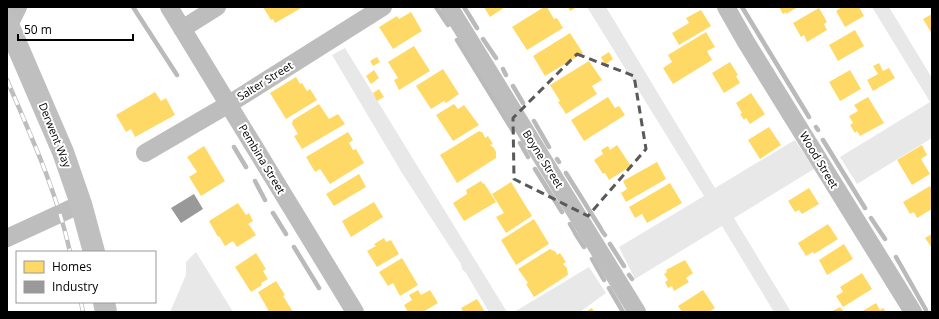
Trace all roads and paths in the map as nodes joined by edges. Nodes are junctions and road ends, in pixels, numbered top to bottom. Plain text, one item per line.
1 (169, 7) edge
2 (218, 7) edge
3 (383, 7) edge
4 (449, 7) edge
5 (726, 7) edge
6 (11, 18) edge
7 (182, 29) junction
8 (228, 104) junction
9 (145, 153) dead end
10 (81, 204) junction
11 (7, 238) edge
12 (94, 251) edge
13 (355, 312) edge
14 (637, 312) edge
15 (913, 312) edge

1 - 7 street, Pembina Street
2 - 7 street
3 - 8 street, Salter Street
4 - 14 street, Boyne Street
5 - 15 street, Wood Street
6 - 10 main road, Derwent Way
7 - 8 street, Pembina Street
8 - 9 street, Salter Street
8 - 13 street, Pembina Street
10 - 11 street
10 - 12 main road, Derwent Way

